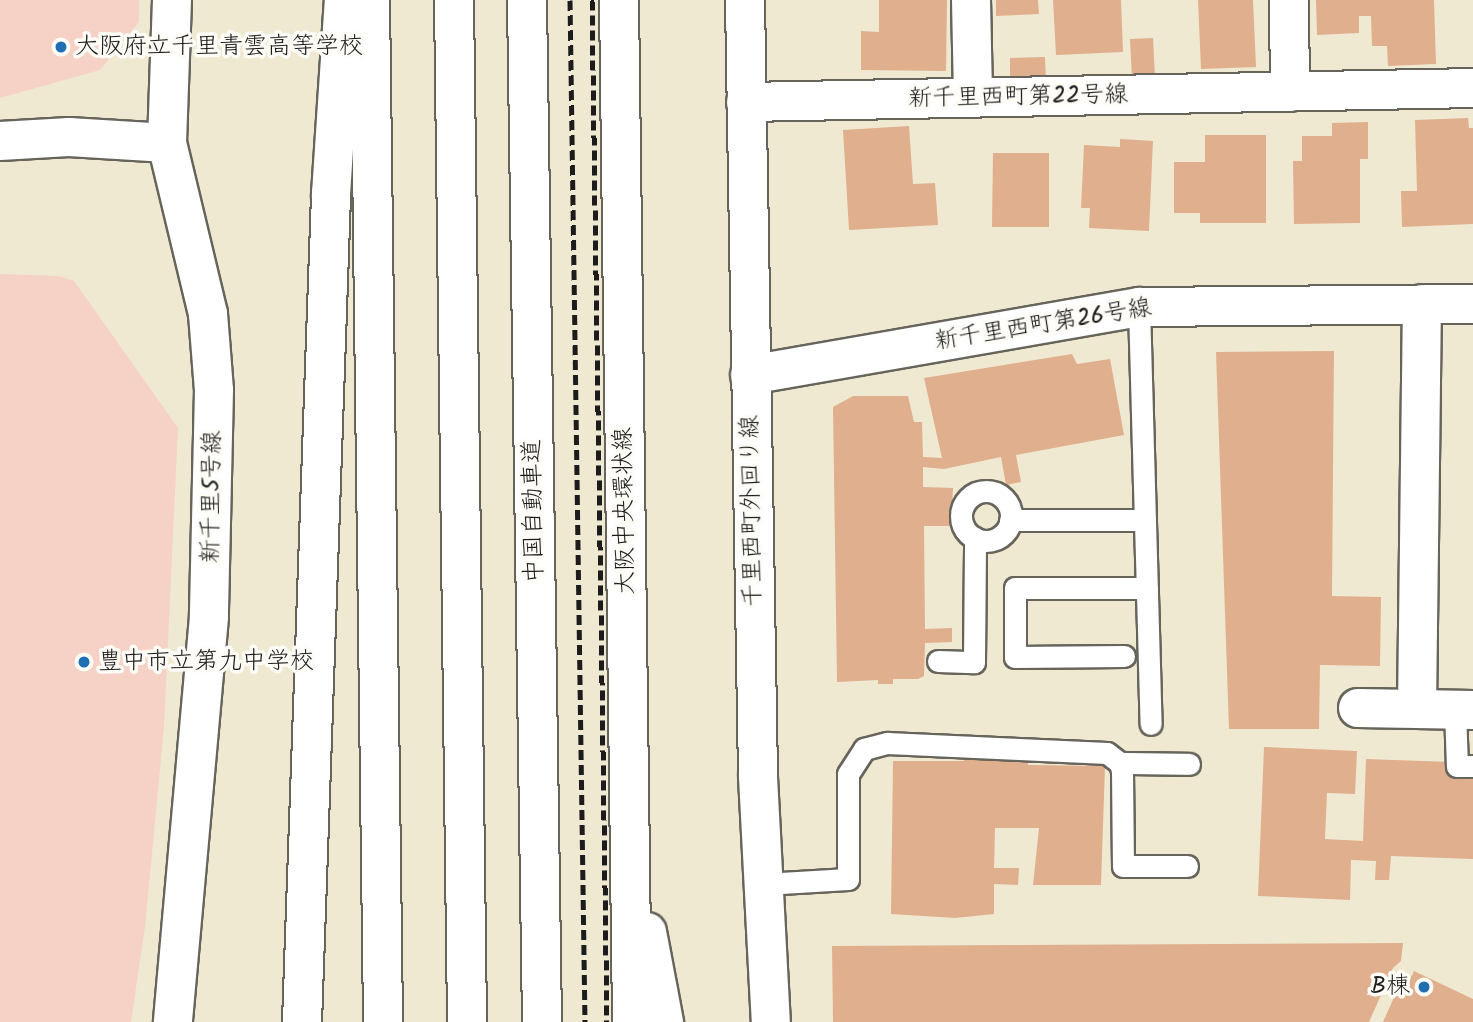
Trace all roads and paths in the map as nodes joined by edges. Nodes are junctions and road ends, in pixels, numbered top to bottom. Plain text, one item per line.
1 (172, 0) edge
2 (344, 0) edge
3 (370, 0) edge
4 (454, 0) edge
5 (527, 0) edge
6 (619, 0) edge
7 (745, 0) edge
8 (971, 0) edge
9 (1289, 0) edge
10 (1473, 88) edge
11 (1290, 92) junction
12 (973, 98) junction
13 (746, 102) junction
14 (0, 141) edge
15 (167, 143) junction
16 (1473, 303) edge
17 (1422, 304) junction
18 (1139, 307) junction
19 (750, 375) junction
20 (1010, 520) junction
21 (1145, 520) junction
22 (975, 538) junction
23 (1147, 588) junction
24 (1124, 656) dead end
25 (938, 661) dead end
26 (1358, 708) dead end
27 (1417, 709) junction
28 (1464, 710) edge
29 (1151, 724) dead end
30 (1120, 763) junction
31 (1189, 764) dead end
32 (1473, 766) edge
33 (628, 841) junction
34 (1187, 866) dead end
35 (764, 884) junction
36 (173, 1022) edge
37 (302, 1022) edge
38 (383, 1022) edge
39 (467, 1022) edge
40 (542, 1022) edge
41 (632, 1022) edge
42 (664, 1022) edge
43 (771, 1022) edge

1 - 15 main road, 新千里5号線
2 - 37 main road
3 - 38 main road
4 - 39 main road
5 - 40 main road, 中国自動車道
6 - 33 main road, 大阪中央環状線
7 - 13 main road, 千里西町外回り線
8 - 12 main road
9 - 11 main road
10 - 11 main road, 新千里西町第22号線
11 - 12 main road, 新千里西町第22号線
12 - 13 main road, 新千里西町第22号線
13 - 19 main road, 千里西町外回り線
14 - 15 main road
15 - 36 main road, 新千里5号線
16 - 17 main road, 新千里西町第26号線
17 - 18 main road, 新千里西町第26号線
17 - 27 main road
18 - 19 main road, 新千里西町第26号線
18 - 21 lane
19 - 35 main road, 千里西町外回り線
20 - 21 lane
20 - 22 lane
20 - 22 lane
21 - 23 lane
22 - 25 lane
23 - 24 lane
23 - 29 lane
26 - 27 main road
27 - 28 main road
28 - 32 lane
30 - 31 lane
30 - 34 lane
30 - 35 lane
33 - 41 main road, 大阪中央環状線
33 - 42 main road
35 - 43 main road, 千里西町外回り線

